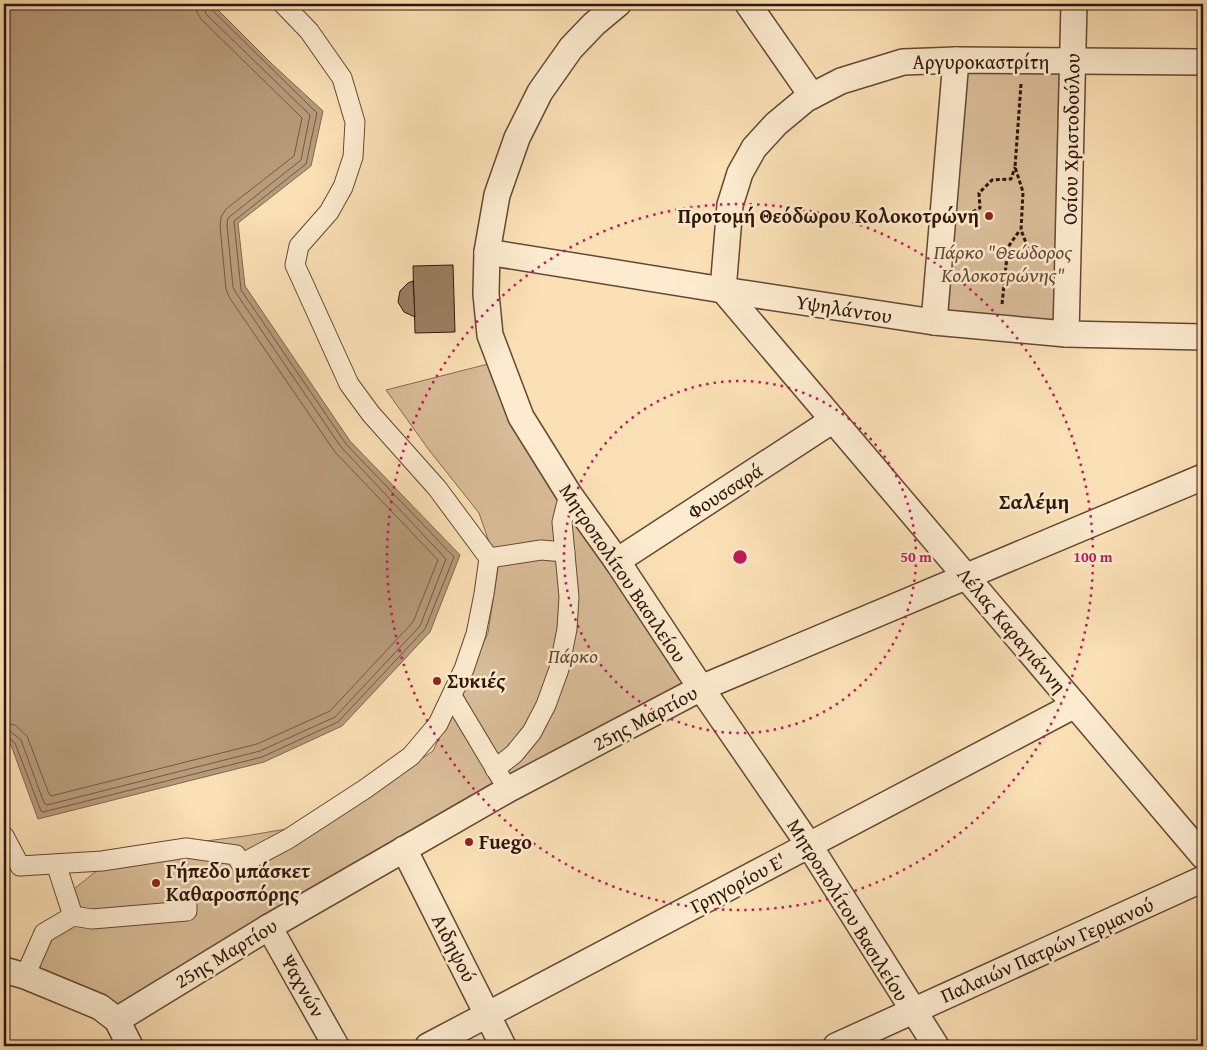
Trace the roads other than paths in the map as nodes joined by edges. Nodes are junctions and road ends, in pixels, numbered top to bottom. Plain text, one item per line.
1 (283, 4) edge
2 (618, 4) edge
3 (748, 4) edge
4 (1074, 4) edge
5 (956, 60) junction
6 (1072, 62) junction
7 (1203, 62) edge
8 (812, 96) junction
9 (487, 252) junction
10 (723, 290) junction
11 (934, 322) junction
12 (1066, 334) junction
13 (1203, 337) edge
14 (833, 420) junction
15 (1203, 477) edge
16 (570, 494) junction
17 (565, 552) junction
18 (489, 558) junction
19 (617, 561) junction
20 (966, 577) junction
21 (701, 688) junction
22 (452, 696) junction
23 (1075, 705) junction
24 (495, 769) junction
25 (509, 789) junction
26 (4, 836) edge
27 (809, 845) junction
28 (404, 849) junction
29 (1203, 856) edge
30 (56, 864) junction
31 (1203, 879) edge
32 (187, 905) dead end
33 (73, 916) junction
34 (269, 927) junction
35 (14, 973) edge
36 (912, 1011) junction
37 (487, 1015) junction
38 (116, 1020) junction
39 (130, 1046) edge
40 (336, 1046) edge
41 (428, 1046) edge
42 (503, 1046) edge
43 (836, 1046) edge
44 (936, 1046) edge

1 - 18 street
2 - 9 street, Μητροπολίτου Βασιλείου
3 - 8 street
4 - 6 street, Οσίου Χριστοδούλου
5 - 6 street, Αργυροκαστρίτη
5 - 8 street, Αργυροκαστρίτη
5 - 11 street
6 - 7 street, Αργυροκαστρίτη
6 - 12 street, Οσίου Χριστοδούλου
8 - 10 street, Αργυροκαστρίτη
9 - 10 street, Υψηλάντου
9 - 16 street, Μητροπολίτου Βασιλείου
10 - 11 street, Υψηλάντου
10 - 14 street, Λέλας Καραγιάννη
11 - 12 street, Υψηλάντου
12 - 13 street, Υψηλάντου
14 - 19 street, Φουσσαρά
14 - 20 street, Λέλας Καραγιάννη
15 - 20 street, 25ης Μαρτίου
16 - 17 street
16 - 19 street, Μητροπολίτου Βασιλείου
17 - 18 street
17 - 24 street
18 - 22 street
19 - 21 street, Μητροπολίτου Βασιλείου
20 - 21 street, 25ης Μαρτίου
20 - 23 street, Λέλας Καραγιάννη
21 - 25 street, 25ης Μαρτίου
21 - 27 street, Μητροπολίτου Βασιλείου
22 - 24 street
22 - 30 street
23 - 27 street, Γρηγορίου Ε'
23 - 29 street, Λέλας Καραγιάννη
24 - 25 street
25 - 28 street, 25ης Μαρτίου
26 - 30 street
27 - 36 street, Μητροπολίτου Βασιλείου
27 - 37 street, Γρηγορίου Ε'
28 - 34 street, 25ης Μαρτίου
28 - 37 street, Αιδηψού
30 - 33 street
31 - 36 street, Παλαιών Πατρών Γερμανού
32 - 33 street
33 - 35 street
34 - 38 street, 25ης Μαρτίου
34 - 40 street, Ψαχνών
35 - 38 street
36 - 43 street, Παλαιών Πατρών Γερμανού
36 - 44 street, Μητροπολίτου Βασιλείου
37 - 41 street, Γρηγορίου Ε'
37 - 42 street, Αιδηψού
38 - 39 street

